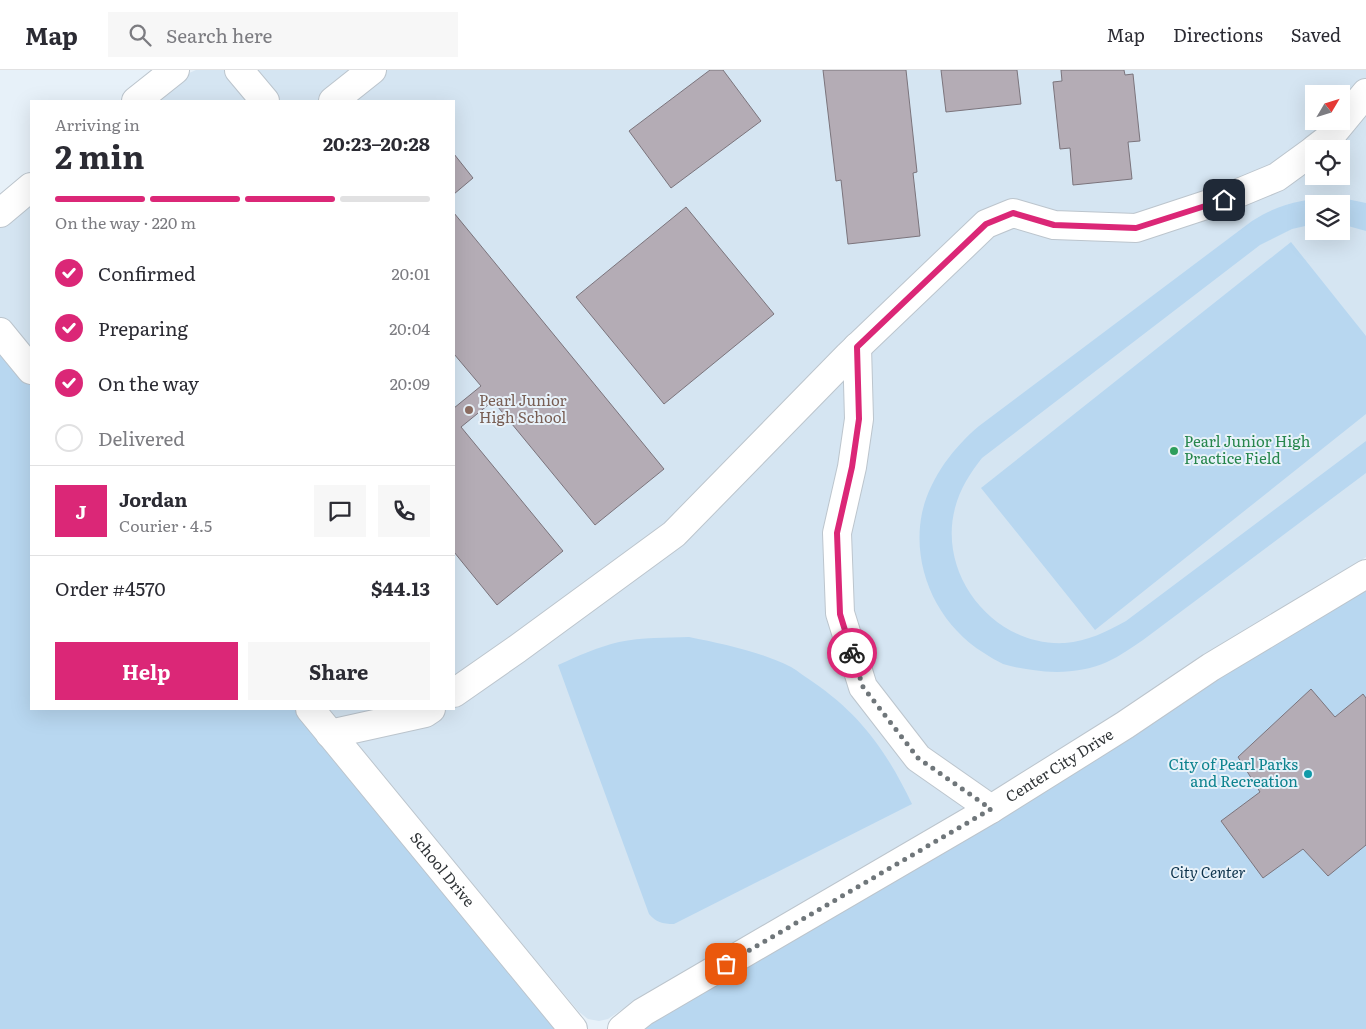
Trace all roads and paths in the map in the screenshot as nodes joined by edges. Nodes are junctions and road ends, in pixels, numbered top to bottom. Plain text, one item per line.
1 (175, 70) edge
2 (239, 70) edge
3 (372, 70) edge
4 (1366, 93) edge
5 (137, 100) edge
6 (264, 100) edge
7 (334, 100) edge
8 (1327, 140) edge
9 (1305, 156) edge
10 (30, 188) edge
11 (0, 213) edge
12 (0, 332) edge
13 (857, 347) junction
14 (30, 369) edge
15 (1366, 574) edge
16 (455, 692) edge
17 (311, 710) edge
18 (430, 710) edge
19 (330, 734) junction
20 (991, 809) junction
21 (573, 1029) edge
22 (622, 1029) edge

1 - 5 street
2 - 6 street
3 - 7 street
4 - 8 street
9 - 13 street
10 - 11 street
12 - 14 street
13 - 16 street
13 - 20 street
15 - 20 street, Center City Drive
17 - 19 street, School Drive
18 - 19 street
19 - 21 street, School Drive
20 - 22 street, Center City Drive

